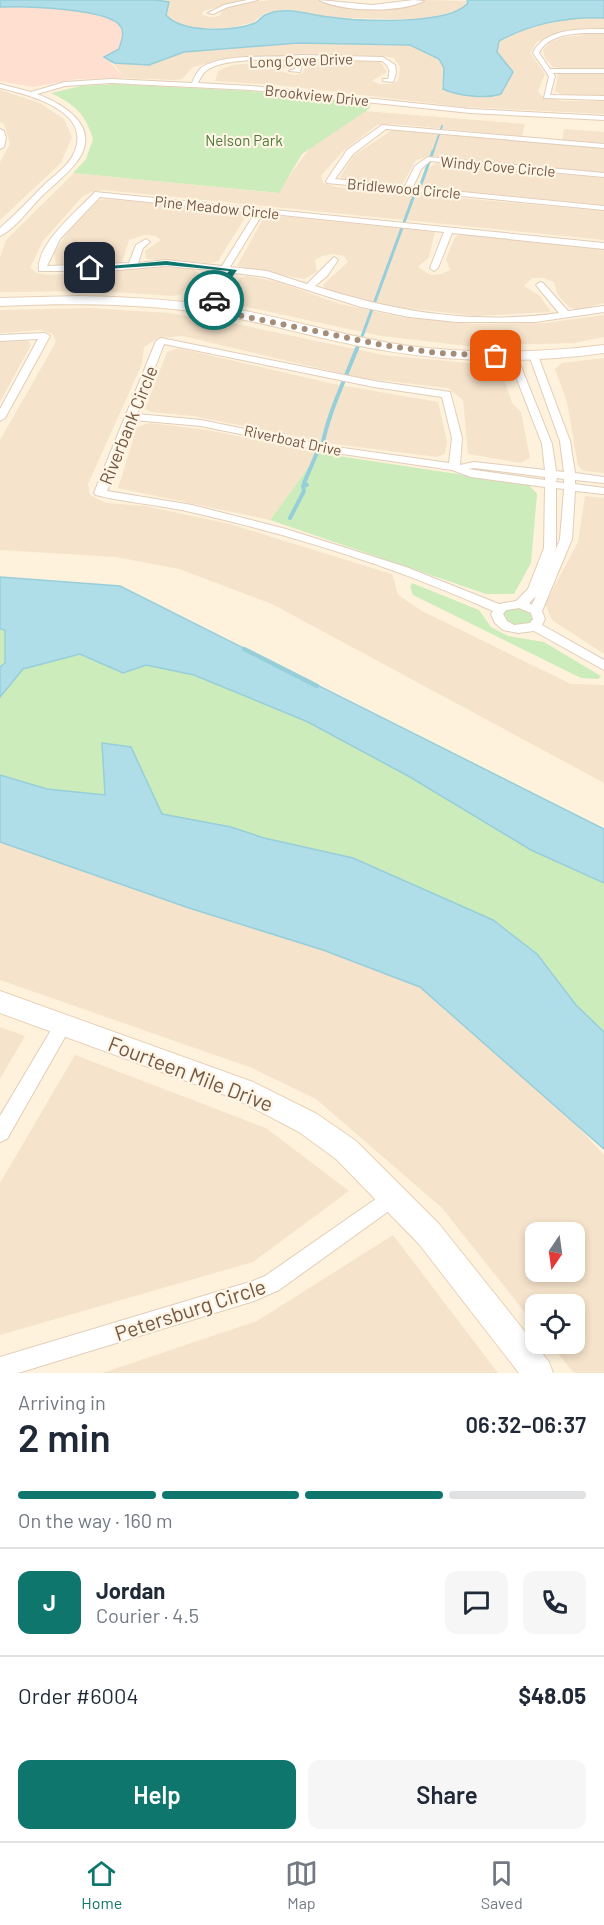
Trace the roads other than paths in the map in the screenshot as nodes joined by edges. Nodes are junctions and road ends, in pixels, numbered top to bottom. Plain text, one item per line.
1 (255, 0) edge
2 (322, 0) edge
3 (417, 0) edge
4 (211, 13) dead end
5 (604, 31) edge
6 (301, 57) junction
7 (604, 70) edge
8 (292, 71) dead end
9 (550, 71) junction
10 (385, 80) dead end
11 (194, 84) junction
12 (0, 86) edge
13 (31, 94) junction
14 (604, 98) edge
15 (548, 115) junction
16 (604, 118) edge
17 (0, 131) edge
18 (541, 141) junction
19 (604, 146) edge
20 (0, 147) edge
21 (604, 175) edge
22 (408, 189) junction
23 (604, 208) edge
24 (260, 211) junction
25 (449, 230) junction
26 (0, 233) edge
27 (146, 242) dead end
28 (604, 246) edge
29 (334, 260) dead end
30 (134, 265) junction
31 (434, 268) dead end
32 (224, 269) junction
33 (208, 279) junction
34 (224, 281) junction
35 (540, 285) dead end
36 (309, 287) junction
37 (0, 302) edge
38 (186, 306) junction
39 (209, 309) junction
40 (604, 309) edge
41 (567, 316) junction
42 (0, 338) edge
43 (604, 349) edge
44 (534, 355) junction
45 (513, 356) junction
46 (131, 417) junction
47 (0, 418) edge
48 (454, 467) junction
49 (550, 479) junction
50 (604, 480) edge
51 (570, 481) junction
52 (604, 491) edge
53 (520, 604) junction
54 (500, 609) junction
55 (536, 611) junction
56 (535, 626) junction
57 (604, 666) edge
58 (0, 1002) edge
59 (63, 1025) junction
60 (0, 1133) edge
61 (393, 1196) junction
62 (0, 1368) edge
63 (538, 1373) edge

1 - 4 street
2 - 3 street
5 - 9 street
6 - 8 street
6 - 10 street, Long Cove Drive
6 - 11 street, Long Cove Drive
7 - 9 street
9 - 14 street
11 - 13 street, Brookview Drive
11 - 15 street, Brookview Drive
12 - 13 street
13 - 26 street
15 - 16 street, Brookview Drive
15 - 18 street
17 - 20 street
18 - 19 street, Bridlewood Circle
18 - 22 street, Bridlewood Circle
21 - 22 street, Windy Cove Circle
22 - 23 street, Bridlewood Circle
24 - 25 street, Pine Meadow Circle
24 - 30 street, Pine Meadow Circle
24 - 32 street
25 - 28 street, Pine Meadow Circle
25 - 31 street
27 - 30 street
29 - 36 street
30 - 32 street, Pine Meadow Circle
32 - 33 street
32 - 34 street
32 - 36 street, Pine Meadow Circle
33 - 34 street
33 - 38 street
34 - 39 street
35 - 41 street
36 - 41 street, Pine Meadow Circle
37 - 38 street
38 - 39 street
39 - 45 street
40 - 41 street, Pine Meadow Circle
42 - 47 street
43 - 44 street
44 - 45 street
44 - 51 street
45 - 49 street
46 - 48 street, Riverboat Drive
46 - 48 street, Riverbank Circle
46 - 54 street, Riverbank Circle
48 - 49 street
49 - 51 street
49 - 53 street
50 - 51 street
51 - 52 street
51 - 55 street
53 - 54 street
53 - 55 street
54 - 56 street
55 - 56 street
56 - 57 street
58 - 59 street, Fourteen Mile Drive
59 - 60 street
59 - 61 street, Fourteen Mile Drive
61 - 62 street, Petersburg Circle
61 - 63 street, Fourteen Mile Drive

